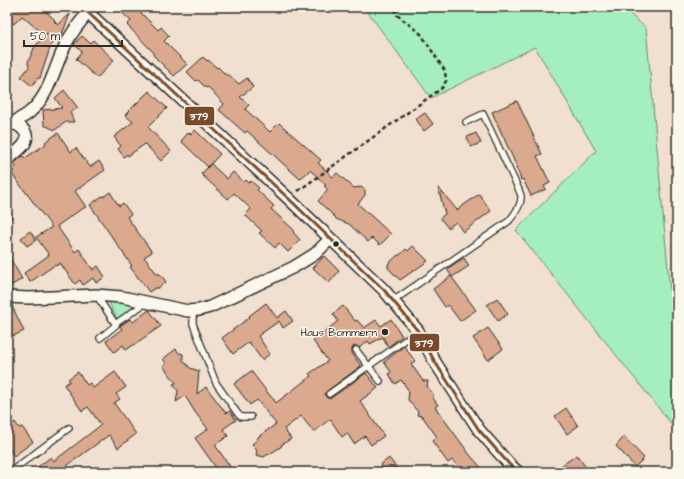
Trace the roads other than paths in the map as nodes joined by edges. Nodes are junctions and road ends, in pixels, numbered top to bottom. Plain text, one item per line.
1 (85, 10) edge
2 (466, 122) dead end
3 (8, 125) edge
4 (7, 160) edge
5 (330, 239) junction
6 (96, 295) junction
7 (7, 297) edge
8 (393, 301) junction
9 (147, 302) junction
10 (193, 311) junction
11 (115, 324) junction
12 (418, 331) junction
13 (100, 338) dead end
14 (356, 350) dead end
15 (368, 366) junction
16 (380, 381) dead end
17 (329, 394) dead end
18 (251, 417) dead end
19 (69, 428) dead end
20 (10, 472) edge
21 (518, 472) edge

1 - 3 street
1 - 5 street
2 - 8 lane
3 - 4 street
5 - 8 street
5 - 10 street
6 - 7 street
6 - 9 street
6 - 11 lane
8 - 12 street
9 - 10 street
9 - 11 lane
10 - 18 lane
11 - 13 lane
12 - 15 lane
12 - 21 street
14 - 15 lane
15 - 16 lane
15 - 17 lane
19 - 20 lane

